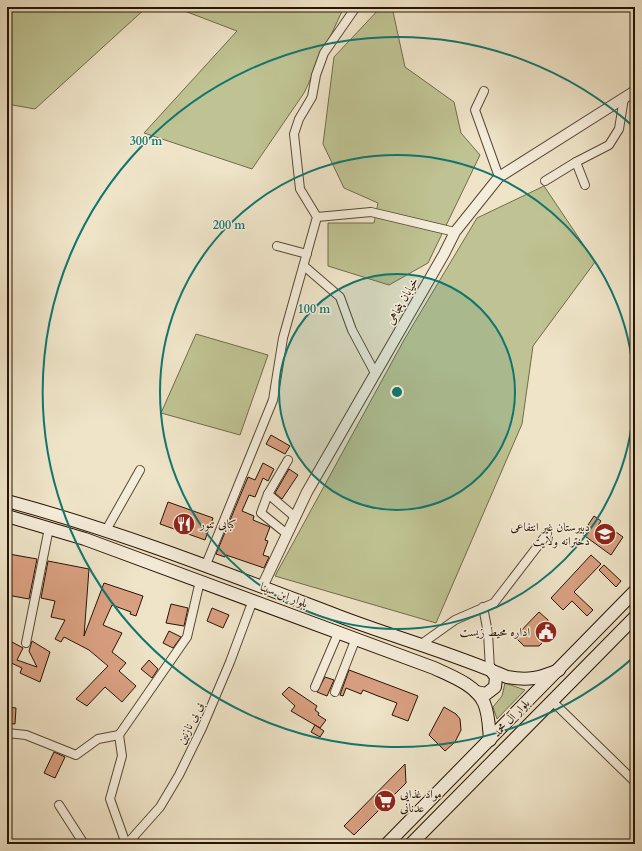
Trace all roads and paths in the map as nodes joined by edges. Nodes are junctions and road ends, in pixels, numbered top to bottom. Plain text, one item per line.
1 (356, 7) edge
2 (484, 91) dead end
3 (635, 91) edge
4 (624, 98) junction
5 (576, 162) junction
6 (499, 177) junction
7 (545, 181) dead end
8 (585, 185) dead end
9 (317, 217) junction
10 (455, 232) junction
11 (277, 246) dead end
12 (307, 254) junction
13 (304, 266) junction
14 (375, 373) junction
15 (288, 460) dead end
16 (140, 470) dead end
17 (268, 494) junction
18 (7, 501) edge
19 (7, 516) edge
20 (295, 517) junction
21 (50, 528) junction
22 (105, 532) junction
23 (287, 534) junction
24 (547, 534) dead end
25 (205, 566) junction
26 (200, 581) junction
27 (262, 587) junction
28 (635, 591) edge
29 (253, 600) junction
30 (484, 607) junction
31 (635, 617) edge
32 (339, 631) junction
33 (356, 638) junction
34 (26, 643) dead end
35 (420, 646) junction
36 (490, 670) junction
37 (559, 670) junction
38 (315, 687) dead end
39 (335, 692) dead end
40 (476, 692) junction
41 (552, 701) junction
42 (7, 733) edge
43 (119, 735) junction
44 (490, 740) junction
45 (635, 782) edge
46 (59, 805) dead end
47 (84, 844) edge
48 (127, 844) edge
49 (387, 844) edge
50 (411, 844) edge

1 - 9 street
2 - 6 street
3 - 4 street, خیابان پنجاهی
4 - 5 street
4 - 6 street, خیابان پنجاهی
5 - 7 street
5 - 8 street
6 - 10 street, خیابان پنجاهی
9 - 10 street
9 - 12 street
10 - 14 street, خیابان پنجاهی
11 - 12 street
12 - 13 street
13 - 14 street
13 - 25 street
14 - 20 street, خیابان پنجاهی
15 - 17 street
16 - 22 street
17 - 20 street
17 - 23 street
18 - 22 main road, بلوار ابن سینا
19 - 21 main road, بلوار ابن سینا
20 - 23 street, خیابان پنجاهی
21 - 26 main road, بلوار ابن سینا
21 - 34 street
22 - 25 main road, بلوار ابن سینا
23 - 27 street, خیابان پنجاهی
24 - 30 street
25 - 27 main road, بلوار ابن سینا
26 - 29 main road, بلوار ابن سینا
26 - 43 street
27 - 35 main road, بلوار ابن سینا
28 - 37 main road, بلوار آل محمد
29 - 32 main road, بلوار ابن سینا
29 - 48 street, بی بی نازنین
30 - 35 street
30 - 36 street
31 - 41 main road, بلوار آل محمد
32 - 33 main road, بلوار ابن سینا
32 - 38 street
33 - 39 street
33 - 40 main road, بلوار ابن سینا
35 - 36 main road, بلوار ابن سینا
36 - 37 main road, بلوار ابن سینا
36 - 40 main road
37 - 44 main road, بلوار آل محمد
40 - 44 main road, بلوار ابن سینا
41 - 45 street
41 - 50 main road, بلوار آل محمد
42 - 43 street
43 - 48 street
44 - 49 main road, بلوار آل محمد
46 - 47 street

